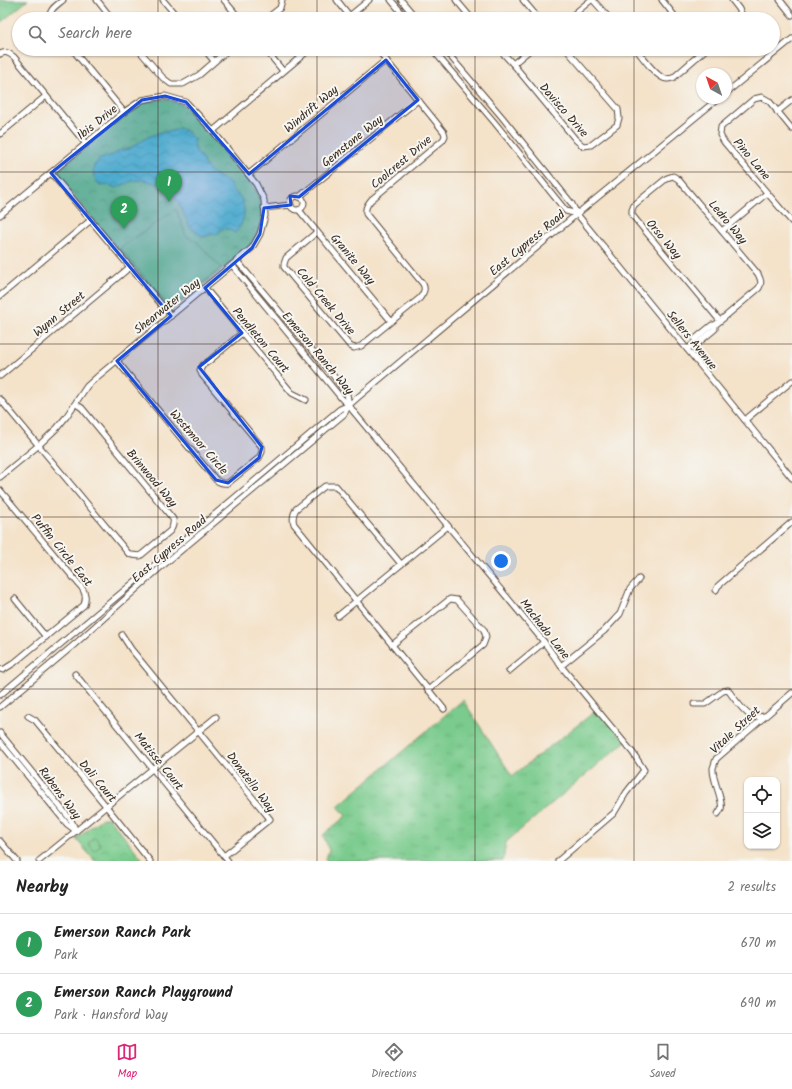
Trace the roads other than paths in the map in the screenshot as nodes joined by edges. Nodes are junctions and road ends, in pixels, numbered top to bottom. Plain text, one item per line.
1 (63, 0) edge
2 (96, 0) edge
3 (163, 0) edge
4 (224, 0) edge
5 (282, 0) edge
6 (337, 0) edge
7 (369, 0) edge
8 (391, 0) edge
9 (401, 0) edge
10 (456, 0) edge
11 (523, 0) edge
12 (592, 0) edge
13 (662, 0) edge
14 (732, 0) edge
15 (780, 0) edge
16 (51, 12) edge
17 (106, 12) edge
18 (173, 12) edge
19 (234, 12) edge
20 (275, 12) edge
21 (345, 12) edge
22 (356, 12) edge
23 (401, 12) edge
24 (412, 12) edge
25 (466, 12) edge
26 (533, 12) edge
27 (577, 12) edge
28 (603, 12) edge
29 (671, 12) edge
30 (740, 12) edge
31 (792, 15) edge
32 (792, 38) edge
33 (780, 48) edge
34 (0, 54) edge
35 (12, 55) edge
36 (13, 56) edge
37 (78, 56) edge
38 (144, 56) edge
39 (210, 56) edge
40 (220, 56) edge
41 (271, 56) edge
42 (301, 56) edge
43 (383, 56) edge
44 (438, 56) edge
45 (450, 56) edge
46 (506, 56) edge
47 (523, 56) edge
48 (572, 56) edge
49 (642, 56) edge
50 (697, 56) edge
51 (770, 56) edge
52 (386, 60) junction
53 (214, 61) junction
54 (513, 64) junction
55 (283, 71) junction
56 (732, 87) edge
57 (46, 96) junction
58 (418, 100) junction
59 (792, 100) edge
60 (712, 104) edge
61 (124, 112) junction
62 (777, 112) junction
63 (792, 129) edge
64 (213, 131) junction
65 (0, 134) edge
66 (86, 144) junction
67 (51, 173) junction
68 (249, 174) junction
69 (673, 176) joint
70 (767, 193) junction
71 (299, 197) junction
72 (291, 204) junction
73 (264, 208) junction
74 (299, 210) junction
75 (577, 214) junction
76 (0, 215) edge
77 (91, 220) junction
78 (792, 222) edge
79 (722, 231) junction
80 (317, 232) junction
81 (237, 261) junction
82 (232, 265) junction
83 (130, 267) junction
84 (205, 288) junction
85 (0, 296) edge
86 (170, 316) junction
87 (391, 321) junction
88 (720, 321) junction
89 (242, 333) junction
90 (687, 349) junction
91 (117, 361) junction
92 (0, 376) edge
93 (792, 381) edge
94 (0, 399) edge
95 (306, 400) dead end
96 (76, 404) junction
97 (349, 404) junction
98 (745, 420) junction
99 (39, 445) junction
100 (0, 477) edge
101 (792, 478) edge
102 (0, 490) edge
103 (792, 522) edge
104 (448, 526) junction
105 (401, 564) junction
106 (639, 579) dead end
107 (716, 590) dead end
108 (15, 599) dead end
109 (356, 601) junction
110 (338, 616) dead end
111 (122, 635) dead end
112 (46, 637) junction
113 (544, 642) junction
114 (392, 645) junction
115 (561, 666) junction
116 (0, 669) edge
117 (509, 671) dead end
118 (75, 674) dead end
119 (428, 690) junction
120 (792, 693) edge
121 (0, 695) edge
122 (694, 704) dead end
123 (0, 707) edge
124 (444, 709) dead end
125 (28, 716) dead end
126 (216, 716) dead end
127 (765, 716) junction
128 (198, 731) junction
129 (0, 733) edge
130 (0, 742) edge
131 (152, 768) junction
132 (106, 806) junction
133 (718, 814) dead end
134 (76, 831) junction
135 (0, 841) edge
136 (224, 856) junction
137 (16, 861) edge
138 (40, 861) edge
139 (150, 861) edge
140 (228, 861) edge
141 (558, 861) edge

1 - 16 street
2 - 17 street
3 - 18 street
4 - 19 street
5 - 20 street
6 - 21 street
7 - 22 street
8 - 23 street
9 - 24 street
10 - 25 street
11 - 26 street
12 - 27 street
12 - 28 street
13 - 29 street
14 - 30 street
15 - 31 street
32 - 33 street
34 - 35 street
36 - 57 street
37 - 61 street
38 - 53 street
39 - 53 street
40 - 53 street
41 - 55 street
42 - 55 street
43 - 52 street, Coolcrest Drive
44 - 75 street, Sellers Avenue
45 - 75 street, Sellers Avenue
46 - 54 street, Davisco Drive
47 - 54 street
48 - 54 street, Davisco Drive
49 - 50 street
51 - 56 street
52 - 58 street, Coolcrest Drive
52 - 68 street, Windrift Way
55 - 64 street
57 - 65 street
57 - 66 street
58 - 71 street, Gemstone Way
58 - 87 street, Coolcrest Drive
59 - 62 street
60 - 75 street, East Cypress Road
61 - 64 street, Ibis Drive
61 - 66 street, Ibis Drive
62 - 63 street
62 - 70 street, Pino Lane
64 - 68 street, Shearwater Way
66 - 67 street, Ibis Drive
67 - 76 street, Ibis Drive
67 - 77 street
68 - 73 street, Shearwater Way
69 - 79 street, Ledro Way
69 - 88 street, Orso Way
70 - 78 street, Pino Lane
70 - 79 street
71 - 72 street
71 - 74 street
72 - 73 street
72 - 74 street
73 - 81 street, Shearwater Way
74 - 80 street, Granite Way
75 - 90 street, Sellers Avenue
75 - 97 street, East Cypress Road
77 - 83 street
77 - 85 street
79 - 88 street, Ledro Way
80 - 87 street, Granite Way
80 - 87 street, Cold Creek Drive
81 - 82 street, Shearwater Way
81 - 97 street, Emerson Ranch Way
82 - 84 street, Shearwater Way
82 - 97 street, Emerson Ranch Way
83 - 86 street
83 - 92 street, Wynn Street
84 - 86 street, Shearwater Way
84 - 89 street, Pendleton Court
86 - 91 street, Shearwater Way
88 - 90 street
89 - 91 street, Westmoor Circle
89 - 95 street, Pendleton Court
90 - 98 street, Sellers Avenue
91 - 96 street, Shearwater Way
93 - 98 street
94 - 99 street
96 - 99 street, Shearwater Way
96 - 99 street, Brinwood Way
97 - 104 street, Machado Lane
97 - 121 street, East Cypress Road
97 - 123 street, East Cypress Road
98 - 101 street, Sellers Avenue
99 - 100 street, Shearwater Way
102 - 112 street, Puffin Circle East
103 - 107 street
104 - 105 street
104 - 113 street, Machado Lane
105 - 109 street
105 - 109 street
106 - 115 street
108 - 112 street
109 - 110 street
109 - 114 street
111 - 128 street
112 - 116 street, Puffin Circle East
113 - 115 street, Machado Lane
113 - 117 street
114 - 119 street
114 - 119 street
115 - 141 street, Machado Lane
118 - 131 street, Matisse Court
119 - 124 street
120 - 127 street, Vitale Street
122 - 127 street
125 - 132 street, Dali Court
126 - 128 street
127 - 133 street, Vitale Street
128 - 131 street
128 - 136 street, Donatello Way
129 - 134 street, Rubens Way
130 - 134 street, Rubens Way
131 - 132 street
131 - 136 street, Matisse Court
132 - 134 street
132 - 139 street, Dali Court
134 - 138 street
135 - 137 street
136 - 140 street, Matisse Court

